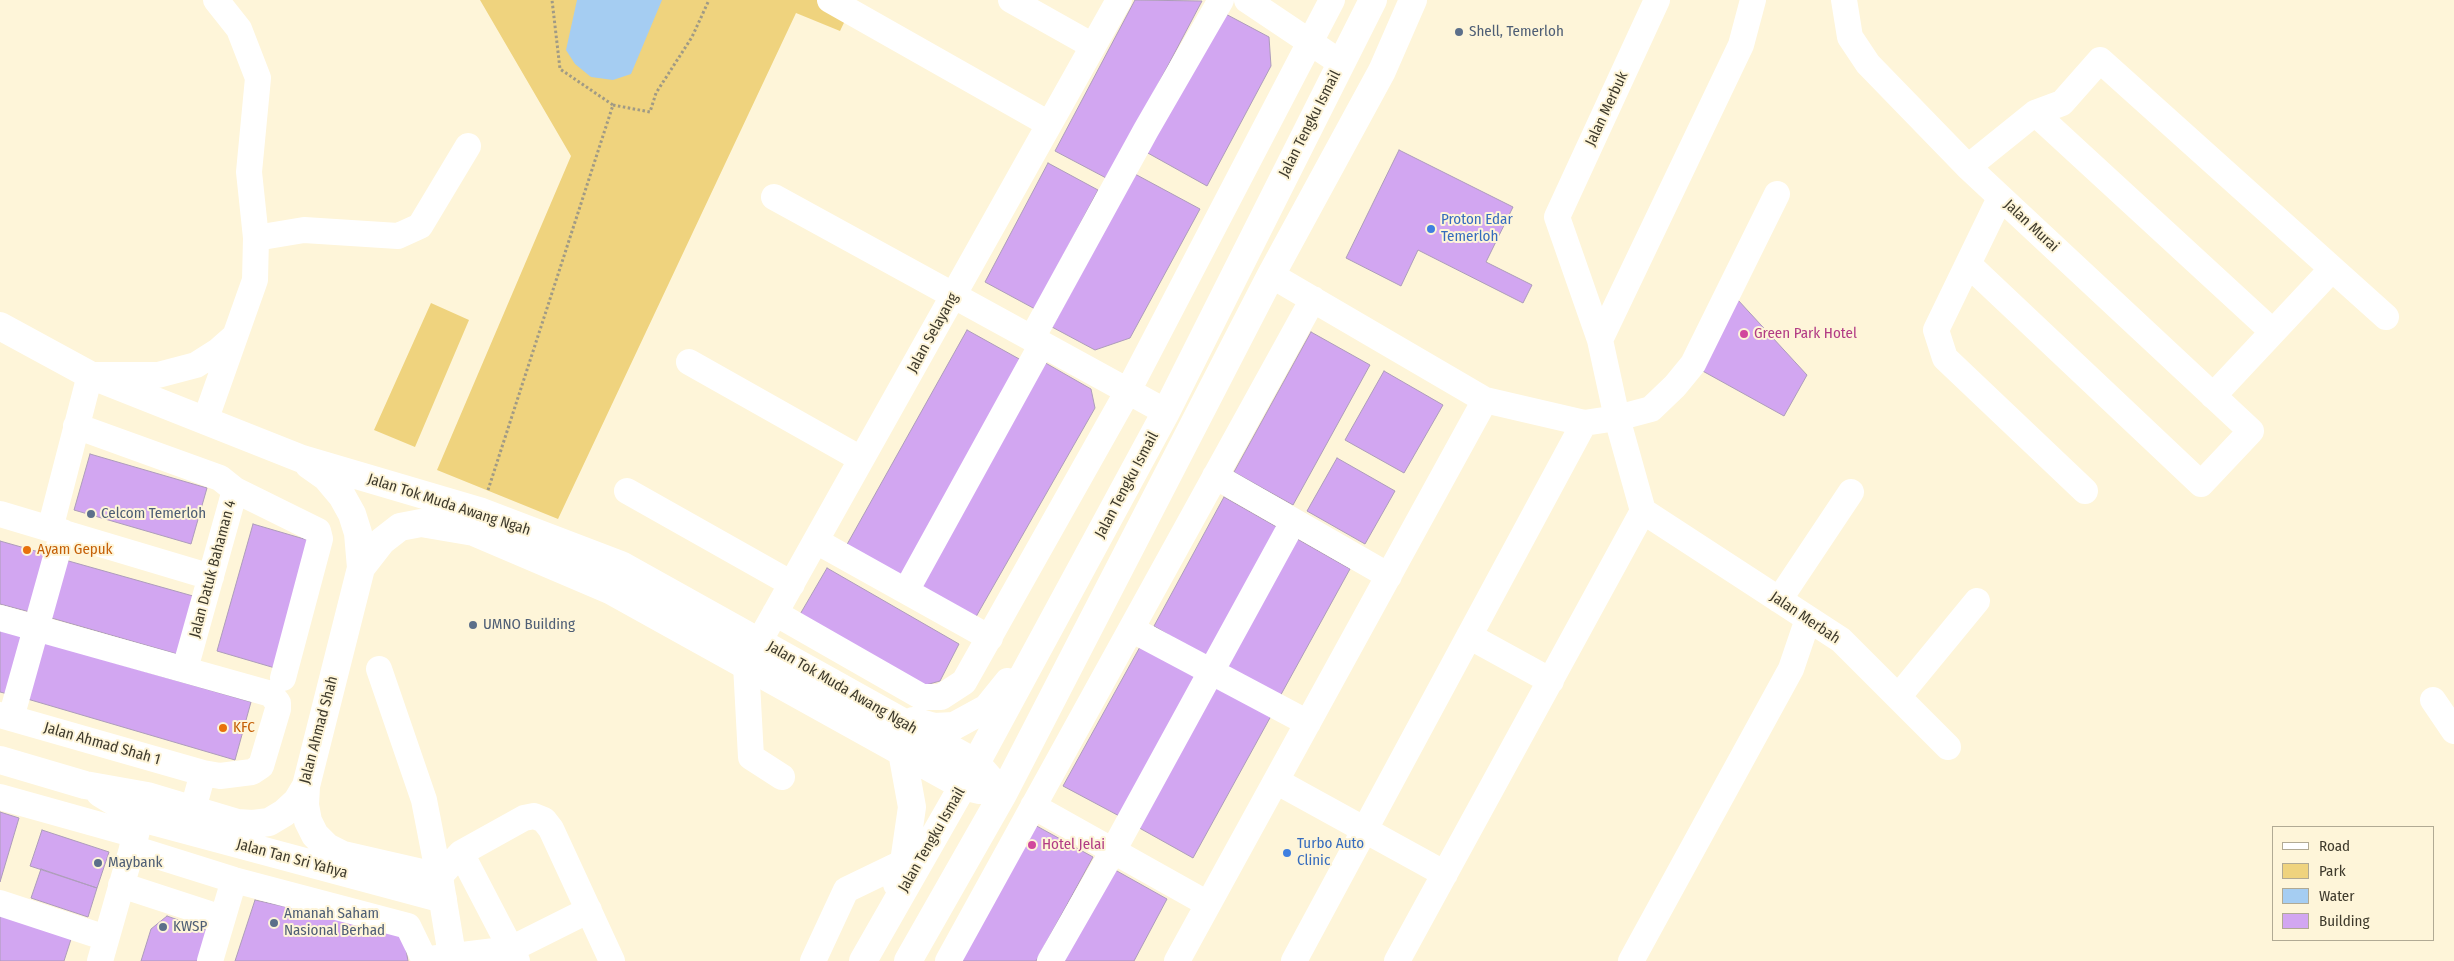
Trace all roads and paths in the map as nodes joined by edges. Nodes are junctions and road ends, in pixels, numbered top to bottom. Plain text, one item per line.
1 (216, 0) edge
2 (552, 0) edge
3 (709, 0) edge
4 (830, 0) edge
5 (1011, 0) edge
6 (1119, 0) edge
7 (1221, 0) edge
8 (1248, 0) edge
9 (1332, 0) edge
10 (1373, 0) edge
11 (1414, 0) edge
12 (1657, 0) edge
13 (1752, 0) edge
14 (1844, 0) edge
15 (863, 8) edge
16 (1309, 42) junction
17 (1093, 46) junction
18 (1341, 63) junction
19 (613, 105) junction
20 (2035, 113) junction
21 (1050, 124) junction
22 (468, 146) dead end
23 (1968, 167) junction
24 (1777, 194) dead end
25 (774, 197) dead end
26 (2000, 198) junction
27 (256, 238) junction
28 (1968, 264) junction
29 (2331, 270) junction
30 (1271, 276) junction
31 (954, 295) junction
32 (1313, 299) junction
33 (2386, 317) dead end
34 (0, 326) edge
35 (2273, 332) junction
36 (235, 336) junction
37 (1600, 340) junction
38 (1037, 341) junction
39 (689, 362) dead end
40 (90, 375) junction
41 (1128, 391) junction
42 (2213, 396) junction
43 (1485, 400) junction
44 (1166, 412) junction
45 (1617, 418) junction
46 (205, 421) junction
47 (1584, 423) junction
48 (76, 426) junction
49 (302, 459) junction
50 (861, 459) junction
51 (1215, 476) junction
52 (235, 490) junction
53 (627, 491) dead end
54 (2085, 491) dead end
55 (1851, 492) dead end
56 (1643, 511) junction
57 (482, 512) junction
58 (0, 514) edge
59 (1293, 522) junction
60 (56, 530) junction
61 (816, 541) junction
62 (1086, 560) junction
63 (361, 568) junction
64 (211, 576) junction
65 (1118, 576) junction
66 (1389, 576) junction
67 (792, 584) junction
68 (906, 591) junction
69 (1779, 600) junction
70 (1977, 601) dead end
71 (775, 613) junction
72 (0, 618) edge
73 (1808, 619) junction
74 (36, 628) junction
75 (1131, 629) junction
76 (1046, 636) junction
77 (1469, 636) junction
78 (990, 638) junction
79 (759, 641) junction
80 (746, 665) junction
81 (185, 669) junction
82 (379, 669) dead end
83 (1210, 671) junction
84 (283, 678) dead end
85 (1550, 681) junction
86 (1898, 697) junction
87 (2433, 700) dead end
88 (883, 712) junction
89 (5, 717) edge
90 (1308, 723) junction
91 (2454, 731) edge
92 (1948, 747) dead end
93 (902, 752) junction
94 (0, 760) edge
95 (976, 763) junction
96 (203, 773) junction
97 (782, 777) dead end
98 (1276, 781) junction
99 (85, 785) junction
100 (306, 786) junction
101 (963, 786) junction
102 (1003, 794) junction
103 (0, 797) edge
104 (1033, 806) junction
105 (193, 810) junction
106 (1365, 830) junction
107 (136, 834) junction
108 (1113, 851) junction
109 (461, 853) junction
110 (904, 862) junction
111 (1445, 874) junction
112 (234, 880) junction
113 (121, 885) junction
114 (441, 888) junction
115 (0, 903) edge
116 (1208, 904) junction
117 (589, 910) junction
118 (222, 918) junction
119 (886, 921) junction
120 (103, 949) edge
121 (514, 955) edge
122 (453, 958) edge
123 (425, 960) edge
124 (210, 961) edge
125 (612, 961) edge
126 (813, 961) edge
127 (863, 961) edge
128 (908, 961) edge
129 (948, 961) edge
130 (1050, 961) edge
131 (1177, 961) edge
132 (1294, 961) edge
133 (1397, 961) edge
134 (1631, 961) edge

1 - 27 street
2 - 19 path
3 - 19 path
4 - 15 street
5 - 17 street
6 - 17 street, Jalan Selayang
7 - 38 street
8 - 16 street
9 - 16 street
10 - 18 main road, Jalan Tengku Ismail
11 - 30 main road
12 - 37 street, Jalan Merbuk
13 - 37 street
14 - 23 street, Jalan Murai
15 - 21 street
16 - 18 street
16 - 41 street
17 - 21 street, Jalan Selayang
18 - 44 main road, Jalan Tengku Ismail
19 - 57 path
20 - 23 street
20 - 29 street
20 - 35 street
21 - 31 street, Jalan Selayang
22 - 27 street
23 - 26 street, Jalan Murai
24 - 45 street
25 - 31 street
26 - 28 street
26 - 42 street, Jalan Murai
27 - 36 street
28 - 42 street, Jalan Murai
28 - 54 street
29 - 33 street
29 - 35 street
30 - 32 street
30 - 65 main road
31 - 38 street
31 - 50 street, Jalan Selayang
32 - 43 street
32 - 51 street
34 - 40 main road, Jalan Tok Muda Awang Ngah
35 - 42 street
36 - 40 street
36 - 46 street
37 - 45 street
38 - 41 street
38 - 68 street
39 - 50 street
40 - 46 main road, Jalan Tok Muda Awang Ngah
40 - 48 street
41 - 44 street
41 - 78 street
43 - 47 street
43 - 66 street
44 - 62 main road, Jalan Tengku Ismail
45 - 47 street
45 - 56 street
46 - 49 main road, Jalan Tok Muda Awang Ngah
47 - 77 street
48 - 52 street, Jalan Datuk Bahaman 4
48 - 60 street
49 - 57 main road, Jalan Tok Muda Awang Ngah
49 - 63 main road, Jalan Ahmad Shah
50 - 61 street, Jalan Selayang
51 - 59 street
51 - 75 street
52 - 64 street, Jalan Datuk Bahaman 4
52 - 84 street
53 - 67 street
55 - 69 street
56 - 69 street, Jalan Merbah
56 - 85 street
57 - 79 main road, Jalan Tok Muda Awang Ngah
58 - 60 street
59 - 66 street
59 - 83 street
60 - 64 street
60 - 74 street
61 - 67 street, Jalan Selayang
61 - 68 street
62 - 65 main road
62 - 76 main road, Jalan Tengku Ismail
63 - 80 main road, Jalan Tok Muda Awang Ngah
63 - 100 main road, Jalan Ahmad Shah
64 - 81 street, Jalan Datuk Bahaman 4
65 - 102 main road
66 - 90 street
67 - 71 street, Jalan Selayang
68 - 78 street
69 - 73 street, Jalan Merbah
70 - 86 street
71 - 78 street
71 - 79 street, Jalan Selayang
72 - 74 street
73 - 86 street, Jalan Merbah
73 - 134 street
74 - 81 street
74 - 89 street
75 - 83 street
75 - 104 street
76 - 88 main road
76 - 95 main road, Jalan Tengku Ismail
77 - 85 street
77 - 106 street
79 - 80 street, Jalan Selayang
79 - 88 main road, Jalan Tok Muda Awang Ngah
80 - 93 main road, Jalan Tok Muda Awang Ngah
80 - 97 street
81 - 96 street, Jalan Ahmad Shah 1
82 - 114 street
83 - 90 street
83 - 108 street
85 - 111 street
86 - 92 street, Jalan Merbah
87 - 91 street
88 - 95 main road, Jalan Tok Muda Awang Ngah
89 - 96 street, Jalan Ahmad Shah 1
90 - 98 street
93 - 101 main road, Jalan Tok Muda Awang Ngah
93 - 110 main road
94 - 99 main road, Jalan Ahmad Shah
95 - 101 main road, Jalan Tengku Ismail
95 - 102 main road, Jalan Tok Muda Awang Ngah
96 - 105 street
98 - 106 street
98 - 116 street
99 - 105 main road, Jalan Ahmad Shah
99 - 107 main road, Jalan Ahmad Shah
100 - 105 main road, Jalan Ahmad Shah
100 - 114 main road, Jalan Tan Sri Yahya
101 - 102 main road, Jalan Tok Muda Awang Ngah
101 - 119 main road, Jalan Tengku Ismail
102 - 128 main road
103 - 107 street
104 - 108 street
104 - 129 street
106 - 111 street
106 - 132 street
107 - 112 street
107 - 113 street
107 - 114 main road, Jalan Tan Sri Yahya
108 - 116 street
108 - 130 street
109 - 114 street
109 - 117 street
109 - 121 street
110 - 119 main road
110 - 126 street
111 - 133 street
112 - 118 street
112 - 123 street
113 - 118 street
113 - 120 street
114 - 122 main road
115 - 120 street
116 - 131 street
117 - 121 street
117 - 125 street
118 - 124 street
119 - 127 main road, Jalan Tengku Ismail
121 - 122 street
122 - 123 street

